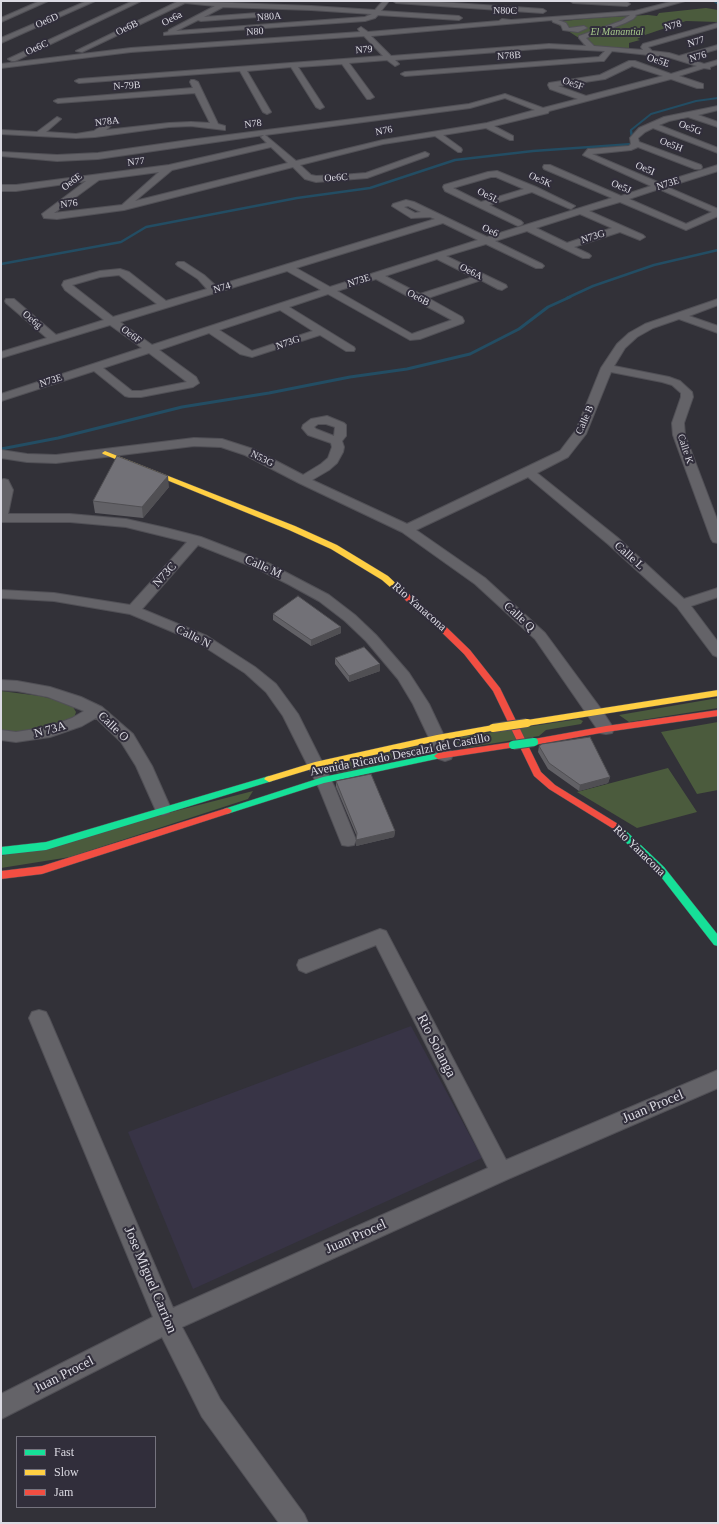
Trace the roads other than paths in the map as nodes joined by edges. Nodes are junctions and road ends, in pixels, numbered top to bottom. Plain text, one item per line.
1 (46, 1) edge
2 (92, 1) edge
3 (138, 1) edge
4 (183, 1) edge
5 (386, 1) edge
6 (396, 1) edge
7 (573, 1) edge
8 (619, 1) edge
9 (681, 1) edge
10 (222, 5) junction
11 (632, 5) junction
12 (649, 9) junction
13 (635, 13) junction
14 (268, 14) dead end
15 (374, 15) junction
16 (592, 15) junction
17 (194, 19) junction
18 (1, 20) edge
19 (352, 21) junction
20 (555, 21) dead end
21 (511, 22) junction
22 (618, 24) junction
23 (718, 25) edge
24 (166, 34) junction
25 (366, 34) junction
26 (159, 37) dead end
27 (152, 40) dead end
28 (1, 41) edge
29 (718, 47) edge
30 (592, 48) junction
31 (610, 49) junction
32 (131, 50) junction
33 (650, 53) junction
34 (70, 56) junction
35 (390, 58) junction
36 (680, 58) junction
37 (345, 62) junction
38 (718, 62) edge
39 (1, 65) edge
40 (294, 66) junction
41 (704, 66) junction
42 (242, 69) junction
43 (718, 71) edge
44 (190, 73) junction
45 (672, 76) junction
46 (79, 81) dead end
47 (700, 86) dead end
48 (553, 87) joint
49 (510, 88) dead end
50 (198, 90) junction
51 (506, 96) junction
52 (370, 97) dead end
53 (586, 99) junction
54 (58, 101) dead end
55 (320, 107) dead end
56 (718, 108) edge
57 (545, 110) junction
58 (267, 112) dead end
59 (690, 115) junction
60 (57, 119) dead end
61 (114, 119) dead end
62 (487, 125) junction
63 (215, 126) junction
64 (654, 126) junction
65 (718, 126) edge
66 (1, 132) edge
67 (436, 133) junction
68 (261, 134) junction
69 (38, 135) junction
70 (95, 135) junction
71 (249, 135) junction
72 (510, 138) dead end
73 (635, 143) junction
74 (272, 144) junction
75 (458, 150) dead end
76 (718, 151) edge
77 (660, 152) junction
78 (1, 154) edge
79 (425, 154) dead end
80 (645, 155) dead end
81 (623, 161) dead end
82 (718, 162) edge
83 (294, 164) junction
84 (608, 164) junction
85 (547, 166) dead end
86 (698, 167) junction
87 (169, 168) junction
88 (715, 171) edge
89 (96, 178) junction
90 (648, 183) junction
91 (661, 187) junction
92 (448, 189) joint
93 (533, 189) junction
94 (4, 192) edge
95 (610, 195) junction
96 (619, 199) junction
97 (712, 200) dead end
98 (700, 204) junction
99 (480, 205) junction
100 (571, 206) junction
101 (124, 207) junction
102 (580, 211) junction
103 (718, 212) edge
104 (431, 214) dead end
105 (52, 216) joint
106 (442, 220) junction
107 (518, 223) junction
108 (529, 228) junction
109 (620, 228) junction
110 (476, 236) junction
111 (640, 237) dead end
112 (487, 242) junction
113 (567, 246) junction
114 (586, 256) dead end
115 (440, 257) junction
116 (181, 264) dead end
117 (539, 266) dead end
118 (289, 268) junction
119 (377, 275) junction
120 (480, 277) junction
121 (502, 287) dead end
122 (214, 290) junction
123 (328, 291) junction
124 (419, 298) junction
125 (10, 301) dead end
126 (718, 302) edge
127 (165, 305) junction
128 (282, 307) junction
129 (678, 315) junction
130 (113, 322) junction
131 (212, 330) junction
132 (718, 330) edge
133 (320, 332) junction
134 (55, 339) junction
135 (150, 349) junction
136 (350, 349) dead end
137 (1, 355) edge
138 (95, 367) junction
139 (607, 368) junction
140 (1, 398) edge
141 (336, 441) dead end
142 (105, 453) junction
143 (4, 454) edge
144 (529, 472) junction
145 (303, 480) junction
146 (4, 483) dead end
147 (1, 518) edge
148 (407, 529) junction
149 (718, 539) edge
150 (196, 540) junction
151 (718, 592) edge
152 (1, 594) edge
153 (682, 604) junction
154 (133, 610) junction
155 (718, 652) edge
156 (1, 686) edge
157 (718, 692) edge
158 (97, 711) junction
159 (596, 712) junction
160 (718, 714) edge
161 (606, 729) junction
162 (1, 735) edge
163 (437, 738) junction
164 (445, 755) junction
165 (315, 765) junction
166 (323, 780) junction
167 (163, 809) junction
168 (348, 840) dead end
169 (1, 851) edge
170 (42, 870) junction
171 (1, 875) edge
172 (1, 884) edge
173 (718, 942) edge
174 (306, 965) dead end
175 (39, 1018) dead end
176 (718, 1079) edge
177 (500, 1172) junction
178 (167, 1322) junction
179 (1, 1407) edge
180 (295, 1523) edge

1 - 18 street
2 - 28 street, Oe6D
3 - 39 street, Oe6C
4 - 10 street, N80C
4 - 34 street, Oe6B
5 - 15 street
6 - 16 street
7 - 11 street
8 - 11 street
9 - 12 street, N80C
10 - 15 street, N80C
10 - 17 street, Oe6a
11 - 12 street
12 - 13 street, N80C
13 - 16 street, N80C
13 - 22 street
14 - 17 street
15 - 19 street, N80A
15 - 21 street, N80C
16 - 21 street, N80C
17 - 24 street, Oe6a
19 - 24 street, N80A
19 - 25 street
20 - 22 street
21 - 25 street, N80
22 - 30 street
23 - 33 street, N78
24 - 26 street, Oe6a
25 - 32 street, N80
25 - 35 street
27 - 32 street, Oe6a
29 - 36 street, N77
30 - 31 street, N79
30 - 35 street, N79
31 - 33 street, N79
31 - 35 street, N78B
32 - 34 street, N80
33 - 36 street, N79
34 - 39 street, N80
35 - 37 street, N79
36 - 41 street, N79
37 - 40 street, N79
37 - 52 street
38 - 41 street, N76
40 - 42 street, N79
40 - 55 street
41 - 43 street, N79
41 - 45 street, N76
42 - 44 street, N79
42 - 58 street
44 - 46 street, N79
44 - 50 street
45 - 47 street, Oe5E
45 - 48 street, Oe5E
45 - 53 street, N76
48 - 53 street, Oe5F
49 - 51 street
50 - 54 street, N-79B
50 - 63 street
51 - 57 street
51 - 68 street, N78
53 - 57 street, N76
56 - 59 street
57 - 62 street, N76
59 - 64 street
59 - 65 street
60 - 69 street
61 - 70 street
62 - 67 street, N76
62 - 72 street
63 - 70 street, N78A
63 - 71 street
64 - 73 street
64 - 76 street, Oe5G
66 - 69 street, N78A
67 - 75 street
67 - 83 street, N76
68 - 71 street, N78
68 - 74 street, Oe6C
69 - 70 street, N78A
71 - 78 street, N78
73 - 77 street, Oe5H
73 - 84 street, Oe5I
74 - 83 street, Oe6C
74 - 87 street, N77
77 - 80 street
77 - 86 street, Oe5H
79 - 83 street, Oe6C
81 - 84 street
82 - 86 street, N73E
83 - 101 street, N76
84 - 90 street, Oe5I
85 - 95 street, Oe5J
86 - 90 street, N73E
87 - 89 street, N77
87 - 101 street
88 - 91 street, N73E
89 - 94 street, N77
89 - 105 street, Oe6E
90 - 91 street, Oe5I
90 - 95 street, N73E
91 - 96 street, N73E
91 - 98 street, Oe5I
92 - 93 street, Oe5K
92 - 99 street, Oe5L
93 - 99 street
93 - 100 street, Oe5K
95 - 96 street, Oe5J
95 - 100 street, N73E
96 - 102 street, N73E
96 - 103 street, Oe5J
97 - 98 street
98 - 103 street, Oe5I
99 - 107 street, Oe5L
100 - 107 street, N73E
101 - 105 street, N76
102 - 108 street, N73E
102 - 109 street
104 - 106 street, Oe6
106 - 110 street, Oe6
106 - 118 street, N74
107 - 110 street, N73E
108 - 112 street, N73E
108 - 113 street
109 - 111 street
109 - 113 street, N73G
110 - 112 street, Oe6
112 - 115 street, N73E
112 - 117 street, Oe6
113 - 114 street
115 - 119 street, N73E
115 - 120 street, Oe6A
116 - 122 street
118 - 122 street, N74
118 - 123 street
119 - 123 street, N73E
119 - 124 street, Oe6B
120 - 121 street, Oe6A
120 - 124 street
122 - 127 street, N74
123 - 124 street, Oe6B
123 - 128 street, N73E
125 - 134 street, Oe6g
126 - 129 street, Calle B
127 - 130 street, N74
127 - 130 street, Oe6F
128 - 131 street, N73E
128 - 133 street
129 - 132 street
129 - 139 street, Calle B
130 - 134 street, N74
130 - 135 street, Oe6F
131 - 133 street, N73G
131 - 135 street, N73E
133 - 136 street
134 - 137 street, N74
135 - 138 street, N73E
135 - 138 street, Oe6F
138 - 140 street, N73E
139 - 144 street, Calle B
139 - 149 street, Calle K
141 - 145 street
142 - 143 street, Rio Yanacona
142 - 145 street, N53G
142 - 173 street, Rio Yanacona
144 - 148 street, Calle B
144 - 153 street, Calle L
145 - 148 street, N53G
146 - 147 street
147 - 150 street, Calle M
148 - 159 street, Calle Q
150 - 154 street, N73C
150 - 163 street, Calle M
151 - 153 street
152 - 154 street, Calle N
153 - 155 street, Calle L
154 - 165 street, Calle N
156 - 158 street, Calle O
157 - 159 street, Avenida Ricardo Descalzi del Castillo
158 - 162 street, N 73A
158 - 167 street, Calle O
159 - 161 street, Calle Q
159 - 163 street, Avenida Ricardo Descalzi del Castillo, bridge
160 - 161 street, Avenida Ricardo Descalzi del Castillo
161 - 164 street, Avenida Ricardo Descalzi del Castillo, bridge
163 - 164 street, Calle M
163 - 165 street, Avenida Ricardo Descalzi del Castillo
164 - 166 street, Avenida Ricardo Descalzi del Castillo
165 - 166 street, Calle N
165 - 167 street, Avenida Ricardo Descalzi del Castillo
166 - 168 street, Calle N
166 - 170 street, Avenida Ricardo Descalzi del Castillo
167 - 169 street, Avenida Ricardo Descalzi del Castillo
170 - 171 street, Avenida Ricardo Descalzi del Castillo
170 - 172 street
174 - 177 street, Rio Solanga
175 - 178 street, Jose Miguel Carrion
176 - 177 street, Juan Procel
177 - 178 street, Juan Procel
178 - 179 street, Juan Procel
178 - 180 street, Jose Miguel Carrion

